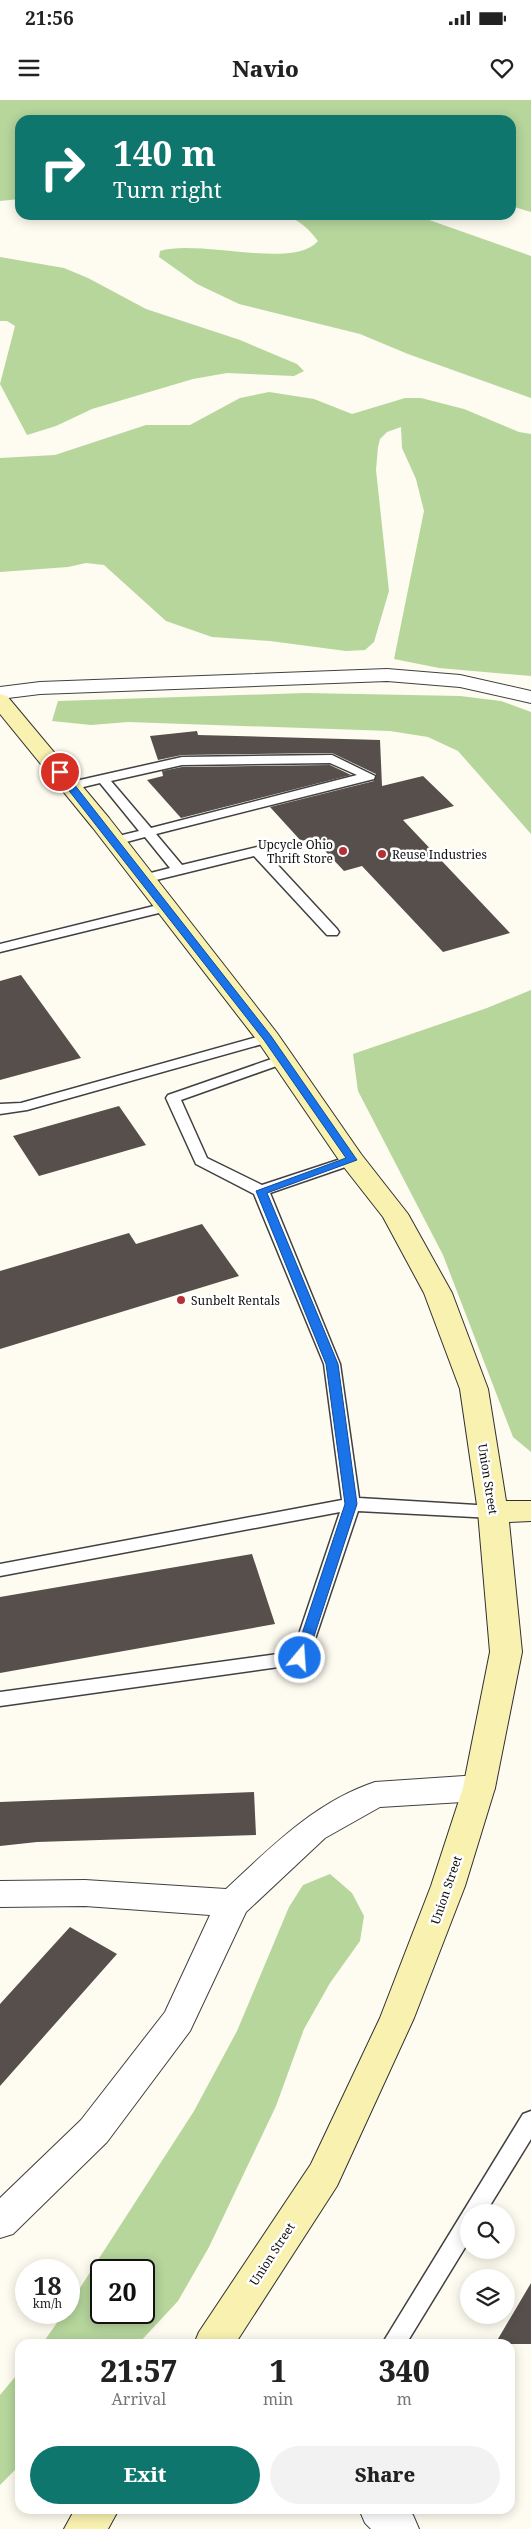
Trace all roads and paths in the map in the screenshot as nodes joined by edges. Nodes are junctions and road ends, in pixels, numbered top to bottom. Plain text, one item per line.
1 (0, 693) edge
2 (531, 697) edge
3 (0, 700) edge
4 (103, 778) junction
5 (71, 786) junction
6 (148, 833) junction
7 (115, 842) junction
8 (179, 870) junction
9 (144, 879) junction
10 (166, 907) junction
11 (332, 932) dead end
12 (0, 948) edge
13 (275, 1048) junction
14 (0, 1109) edge
15 (352, 1160) junction
16 (261, 1191) junction
17 (351, 1504) junction
18 (531, 1511) edge
19 (494, 1512) junction
20 (0, 1570) edge
21 (0, 1699) edge
22 (479, 1788) junction
23 (0, 1894) edge
24 (233, 1903) junction
25 (531, 2120) edge
26 (479, 2204) edge
27 (0, 2222) edge
28 (460, 2236) edge
29 (216, 2339) edge
30 (396, 2339) edge
31 (95, 2514) edge
32 (384, 2514) edge
33 (84, 2529) edge
34 (399, 2529) edge

1 - 2 street
3 - 5 main road, Union Street
4 - 5 lane
4 - 6 lane
4 - 6 lane
5 - 7 main road, Union Street
6 - 7 lane
6 - 8 lane
7 - 9 main road, Union Street
8 - 9 lane
8 - 11 lane
9 - 10 main road, Union Street
10 - 12 lane
10 - 13 main road, Union Street
13 - 14 lane
13 - 15 main road, Union Street
13 - 16 lane
15 - 16 lane
15 - 19 main road, Union Street
16 - 17 lane
17 - 19 lane
17 - 20 lane
17 - 21 lane
18 - 19 main road
19 - 22 main road, Union Street
22 - 24 street
22 - 29 main road, Union Street
23 - 24 street
24 - 27 street
25 - 26 lane
28 - 30 lane
31 - 33 main road
32 - 34 street

